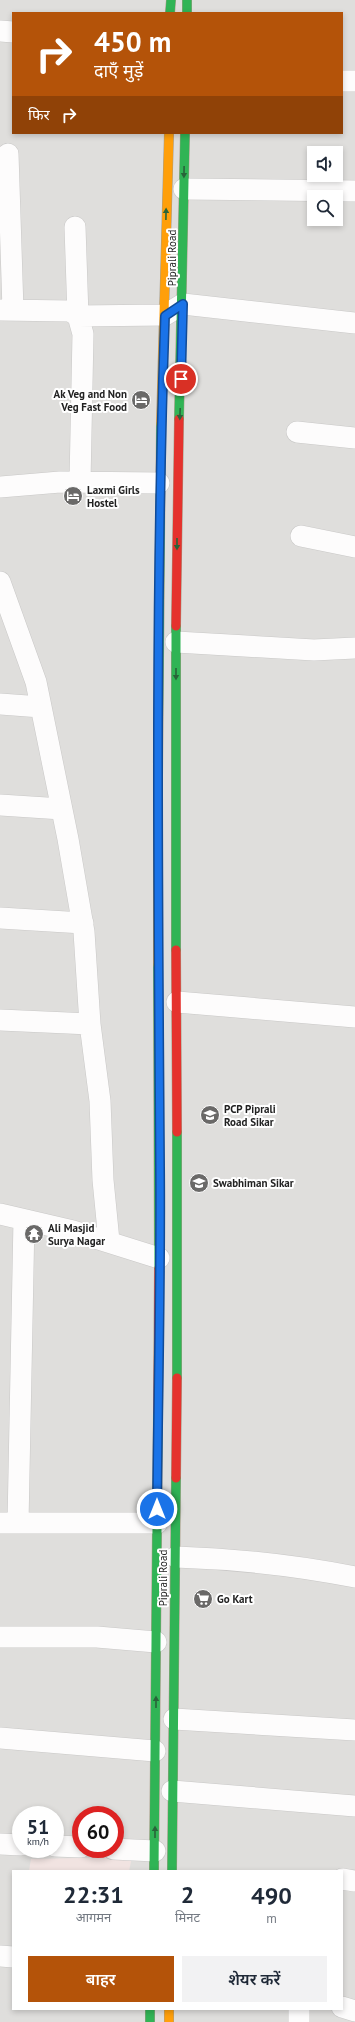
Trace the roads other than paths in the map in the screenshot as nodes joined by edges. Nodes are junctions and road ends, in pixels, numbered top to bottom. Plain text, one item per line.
1 (170, 0) edge
2 (188, 0) edge
3 (170, 12) edge
4 (187, 12) edge
5 (0, 31) edge
6 (12, 32) edge
7 (343, 81) edge
8 (355, 81) edge
9 (169, 134) edge
10 (185, 134) edge
11 (8, 154) dead end
12 (184, 189) junction
13 (355, 191) edge
14 (75, 227) dead end
15 (5, 240) edge
16 (183, 304) junction
17 (6, 310) edge
18 (78, 316) junction
19 (165, 316) junction
20 (355, 323) edge
21 (298, 432) dead end
22 (355, 438) edge
23 (80, 482) junction
24 (159, 483) junction
25 (0, 488) edge
26 (301, 536) dead end
27 (355, 547) edge
28 (1, 588) edge
29 (176, 642) junction
30 (355, 648) edge
31 (0, 704) edge
32 (41, 707) junction
33 (0, 805) edge
34 (62, 809) junction
35 (0, 918) edge
36 (83, 923) junction
37 (177, 1002) junction
38 (355, 1017) edge
39 (0, 1020) edge
40 (90, 1024) junction
41 (0, 1214) edge
42 (24, 1220) junction
43 (109, 1241) junction
44 (159, 1258) junction
45 (9, 1523) edge
46 (157, 1523) junction
47 (176, 1557) junction
48 (355, 1577) edge
49 (0, 1638) edge
50 (156, 1642) junction
51 (174, 1719) junction
52 (355, 1730) edge
53 (0, 1738) edge
54 (156, 1751) junction
55 (172, 1790) junction
56 (355, 1806) edge
57 (0, 1844) edge
58 (12, 1845) edge
59 (124, 1852) edge
60 (155, 1861) edge
61 (172, 1870) edge
62 (343, 1879) edge
63 (355, 1881) edge
64 (0, 1956) edge
65 (12, 1957) edge
66 (343, 2007) edge
67 (150, 2010) edge
68 (169, 2010) edge
69 (299, 2010) edge
70 (355, 2011) edge
71 (150, 2022) edge
72 (169, 2022) edge
73 (299, 2022) edge

1 - 3 main road
2 - 4 main road
5 - 6 street
7 - 8 street
19 -> 9 main road
10 -> 12 main road, Piprali Road
11 - 15 street
12 - 13 street
12 - 16 main road, Piprali Road
14 - 18 street
15 - 17 street
16 - 19 street
16 - 20 street
16 -> 29 main road, Piprali Road
17 - 18 street
18 - 19 street
18 - 23 street
19 - 24 main road
21 - 22 street
23 - 24 street
23 - 25 street
24 - 44 main road
26 - 27 street
28 - 32 street
29 - 30 street
29 -> 37 main road, Piprali Road
31 - 32 street
32 - 34 street
33 - 34 street
34 - 36 street
35 - 36 street
36 - 40 street
37 - 38 street
37 - 47 main road, Piprali Road
39 - 40 street
40 - 43 street
41 - 42 street
42 - 43 street
42 - 45 street
43 - 44 street
44 - 46 main road
45 - 46 street
46 - 50 main road
47 - 48 street
47 - 51 main road, Piprali Road
49 - 50 street
54 -> 50 main road
51 - 52 street
51 - 55 main road, Piprali Road
53 - 54 street
60 -> 54 main road
55 - 56 street
55 - 61 main road, Piprali Road
57 - 58 street
59 - 60 street
62 - 63 street
64 - 65 street
66 - 70 street
67 - 71 main road
68 - 72 main road
69 - 73 street

